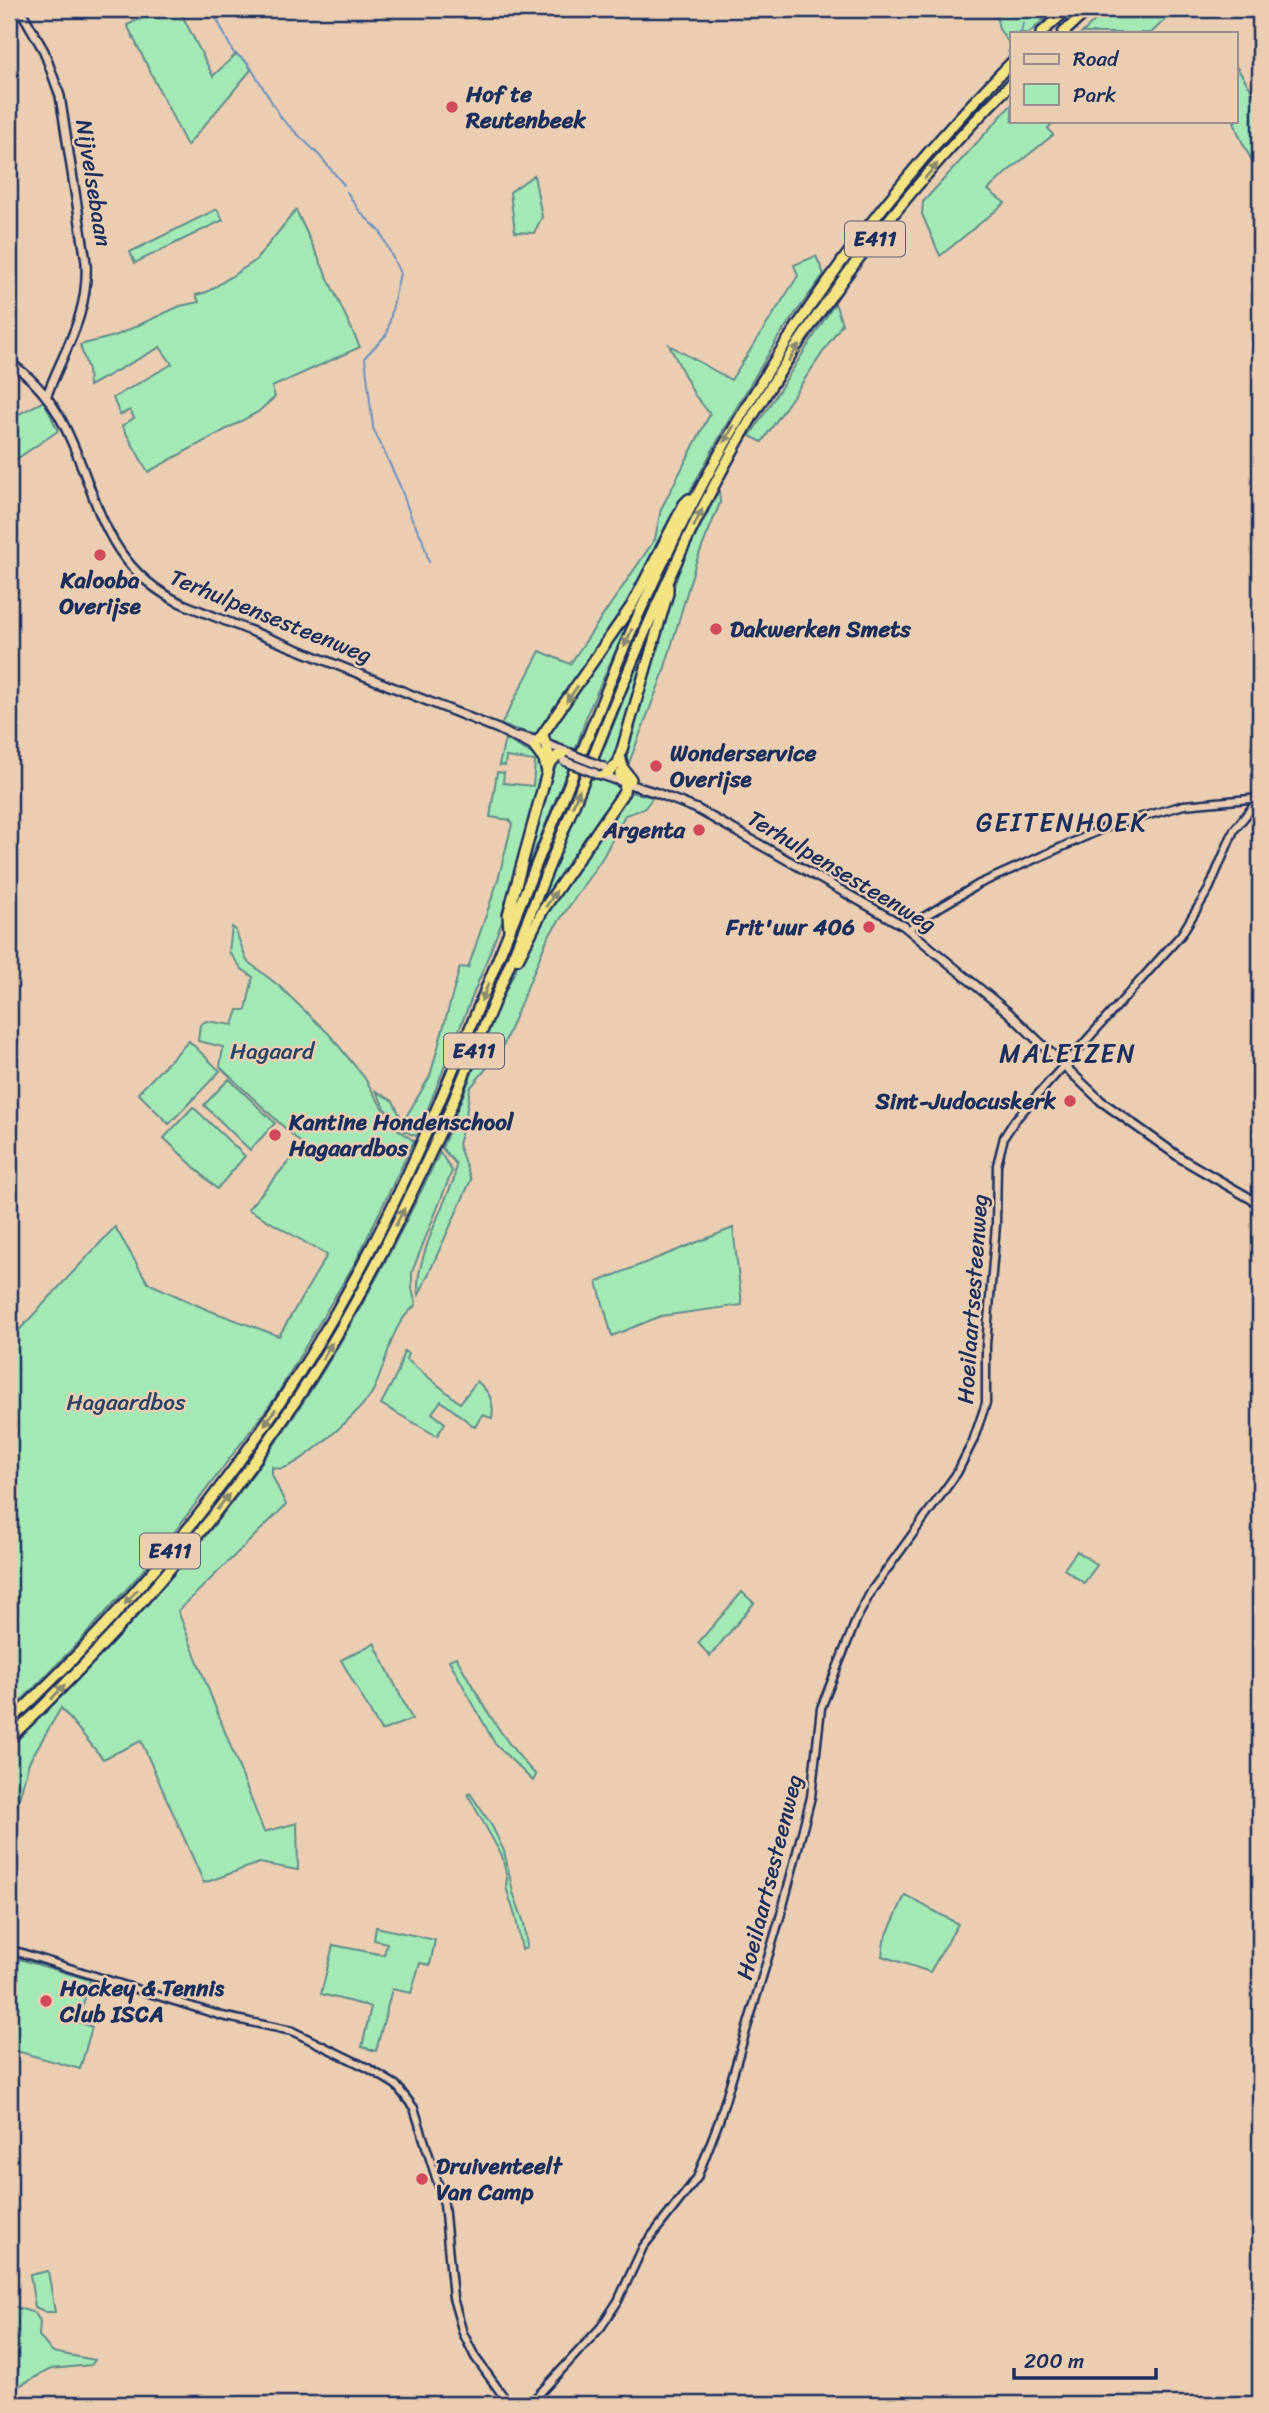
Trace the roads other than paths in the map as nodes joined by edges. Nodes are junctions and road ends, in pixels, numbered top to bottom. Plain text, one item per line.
1 (20, 9) edge
2 (1068, 9) edge
3 (1089, 9) edge
4 (1042, 32) edge
5 (1064, 32) edge
6 (1010, 64) edge
7 (1010, 85) edge
8 (9, 362) edge
9 (58, 367) junction
10 (39, 385) junction
11 (47, 395) junction
12 (696, 494) junction
13 (657, 556) junction
14 (655, 575) junction
15 (668, 579) junction
16 (540, 741) junction
17 (620, 753) junction
18 (571, 754) joint
19 (555, 755) junction
20 (595, 773) joint
21 (612, 773) junction
22 (547, 774) junction
23 (629, 786) junction
24 (1258, 799) edge
25 (909, 930) junction
26 (509, 932) junction
27 (504, 977) junction
28 (1065, 1067) junction
29 (1260, 1204) edge
30 (9, 1722) edge
31 (9, 1739) edge
32 (9, 1949) edge
33 (509, 2404) edge
34 (530, 2404) edge

1 - 9 main road, Nijvelsebaan
2 - 4 highway
3 - 5 highway
6 -> 12 highway, E411
15 -> 7 highway, E411
8 - 10 main road, Terhulpensesteenweg
9 - 10 main road, Nijvelsebaan
9 - 11 main road, Nijvelsebaan
10 - 11 main road, Terhulpensesteenweg
11 - 16 main road, Terhulpensesteenweg
12 - 13 highway
12 - 14 highway, E411
13 - 14 highway
13 -> 16 highway
14 -> 26 highway, E411
15 - 17 highway
27 -> 15 highway, E411
16 - 19 highway
16 - 22 highway
17 - 21 highway
17 - 23 highway
18 - 19 highway
18 - 21 main road, bridge
19 - 20 main road, bridge
19 - 22 highway
20 - 21 highway
21 - 23 highway
22 - 26 highway
23 - 25 main road, Terhulpensesteenweg
27 -> 23 highway
24 - 25 street
24 - 28 street, Hoeilaartsesteenweg
25 - 28 main road, Terhulpensesteenweg
26 -> 30 highway, E411
31 -> 27 highway, E411
28 - 29 main road, Terhulpensesteenweg
28 - 34 street, Hoeilaartsesteenweg
32 - 33 street

